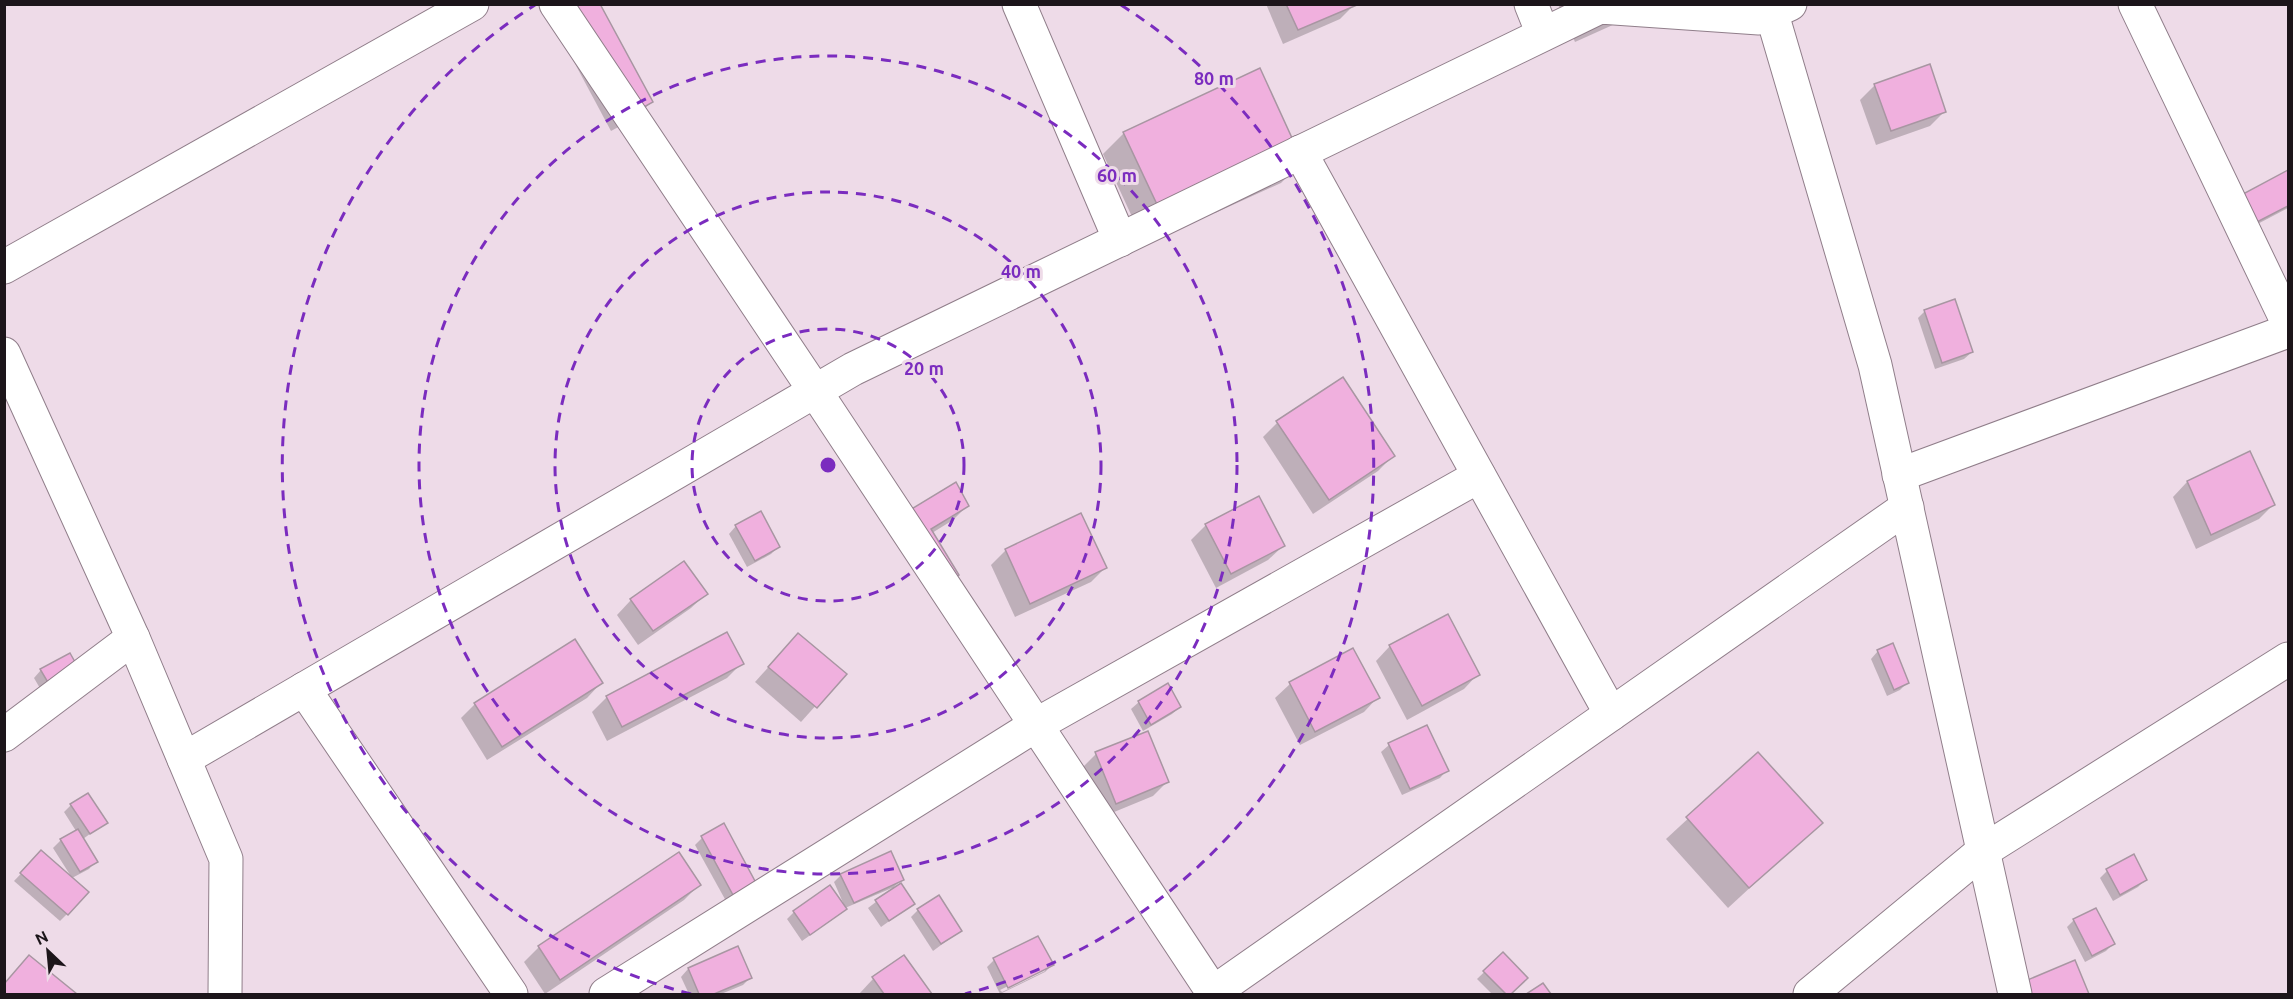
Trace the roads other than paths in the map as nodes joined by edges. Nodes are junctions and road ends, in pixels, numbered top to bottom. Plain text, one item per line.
1 (472, 4) edge
2 (556, 4) edge
3 (1018, 4) edge
4 (1531, 4) edge
5 (2135, 4) edge
6 (1777, 7) edge
7 (1544, 34) junction
8 (1300, 152) junction
9 (1120, 240) junction
10 (4, 267) edge
11 (2289, 323) edge
12 (2289, 332) edge
13 (4, 354) edge
14 (815, 391) junction
15 (1479, 476) junction
16 (1899, 476) junction
17 (1907, 507) junction
18 (133, 638) junction
19 (2289, 659) edge
20 (304, 689) junction
21 (1611, 714) junction
22 (1035, 725) junction
23 (4, 735) edge
24 (184, 759) junction
25 (1983, 851) junction
26 (225, 994) edge
27 (511, 994) edge
28 (606, 994) edge
29 (1213, 994) edge
30 (1810, 994) edge
31 (2015, 994) edge

1 - 10 street
2 - 14 street
3 - 9 street
4 - 7 street
5 - 11 street
6 - 7 street
6 - 16 street
7 - 8 street
8 - 9 street
8 - 15 street
9 - 14 street
12 - 16 street
13 - 18 street
14 - 20 street
14 - 22 street
15 - 21 street
15 - 22 street
16 - 17 street
17 - 21 street
17 - 25 street
18 - 23 street
18 - 24 street
19 - 25 street
20 - 24 street
20 - 27 street
21 - 29 street
22 - 28 street
22 - 29 street
24 - 26 street
25 - 30 street
25 - 31 street

